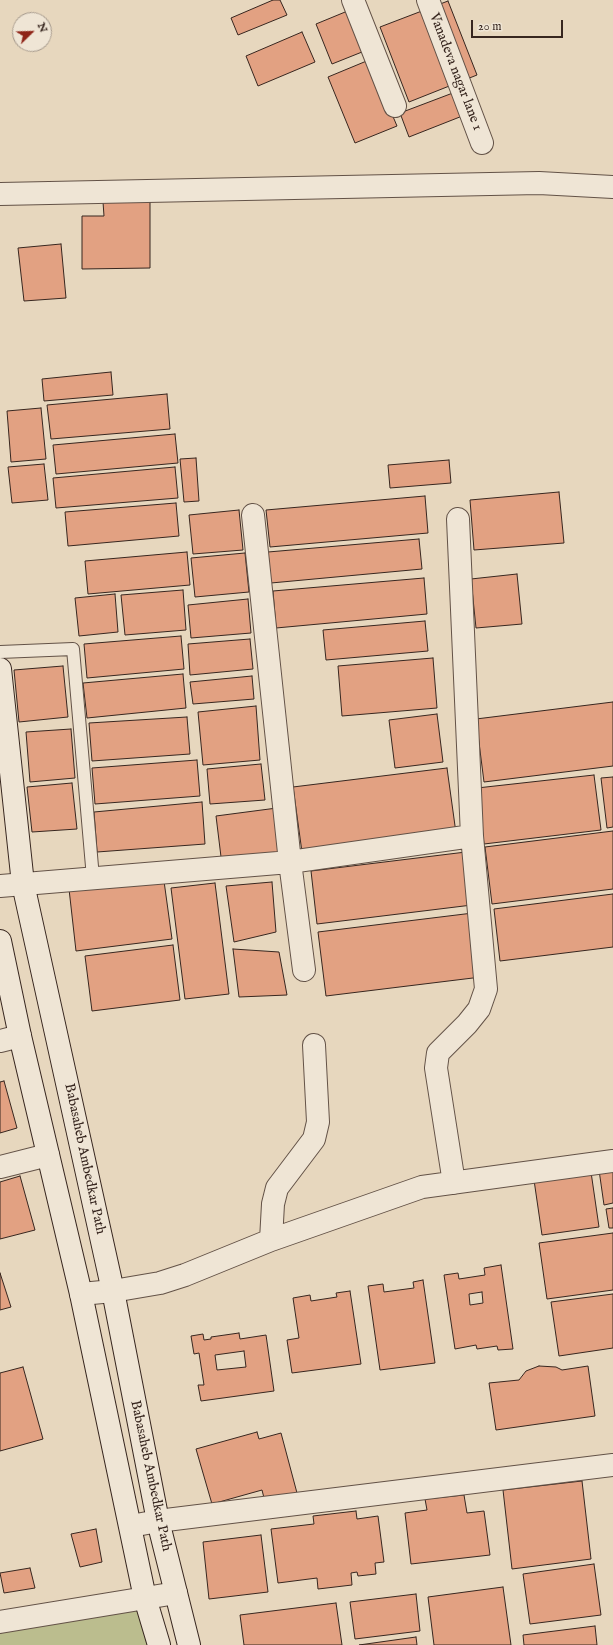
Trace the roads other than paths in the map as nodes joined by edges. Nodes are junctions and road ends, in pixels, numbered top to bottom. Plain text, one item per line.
1 (353, 0) edge
2 (428, 0) edge
3 (396, 106) dead end
4 (482, 143) dead end
5 (613, 187) edge
6 (0, 194) edge
7 (253, 515) dead end
8 (458, 519) dead end
9 (0, 652) edge
10 (0, 669) edge
11 (472, 836) junction
12 (290, 862) junction
13 (93, 878) junction
14 (23, 884) junction
15 (0, 886) edge
16 (0, 947) edge
17 (304, 970) dead end
18 (10, 1039) edge
19 (314, 1045) dead end
20 (48, 1155) junction
21 (613, 1161) edge
22 (0, 1167) edge
23 (454, 1183) junction
24 (272, 1240) junction
25 (113, 1291) junction
26 (81, 1294) junction
27 (613, 1465) edge
28 (158, 1521) junction
29 (131, 1526) junction
30 (176, 1594) junction
31 (145, 1598) junction
32 (0, 1622) edge
33 (159, 1645) edge
34 (189, 1645) edge

1 - 3 street
2 - 4 street, Vanadeva nagar lane 1
5 - 6 street
7 - 12 street
8 - 11 street
9 - 13 lane
10 - 14 street, Babasaheb Ambedkar Path
11 - 12 street
11 - 23 street
12 - 13 street
12 - 17 street
13 - 14 street
14 - 15 street
14 - 25 street, Babasaheb Ambedkar Path
16 - 18 street, Babasaheb Ambedkar Path
18 - 20 street, Babasaheb Ambedkar Path
19 - 24 street
20 - 22 street
20 - 26 street, Babasaheb Ambedkar Path
21 - 23 street
23 - 24 street
24 - 25 street
25 - 26 street
25 - 28 street, Babasaheb Ambedkar Path
26 - 29 street, Babasaheb Ambedkar Path
27 - 28 street
28 - 29 street
28 - 30 street, Babasaheb Ambedkar Path
29 - 31 street, Babasaheb Ambedkar Path
30 - 31 street
30 - 34 street, Babasaheb Ambedkar Path
31 - 32 street
31 - 33 street, Babasaheb Ambedkar Path

